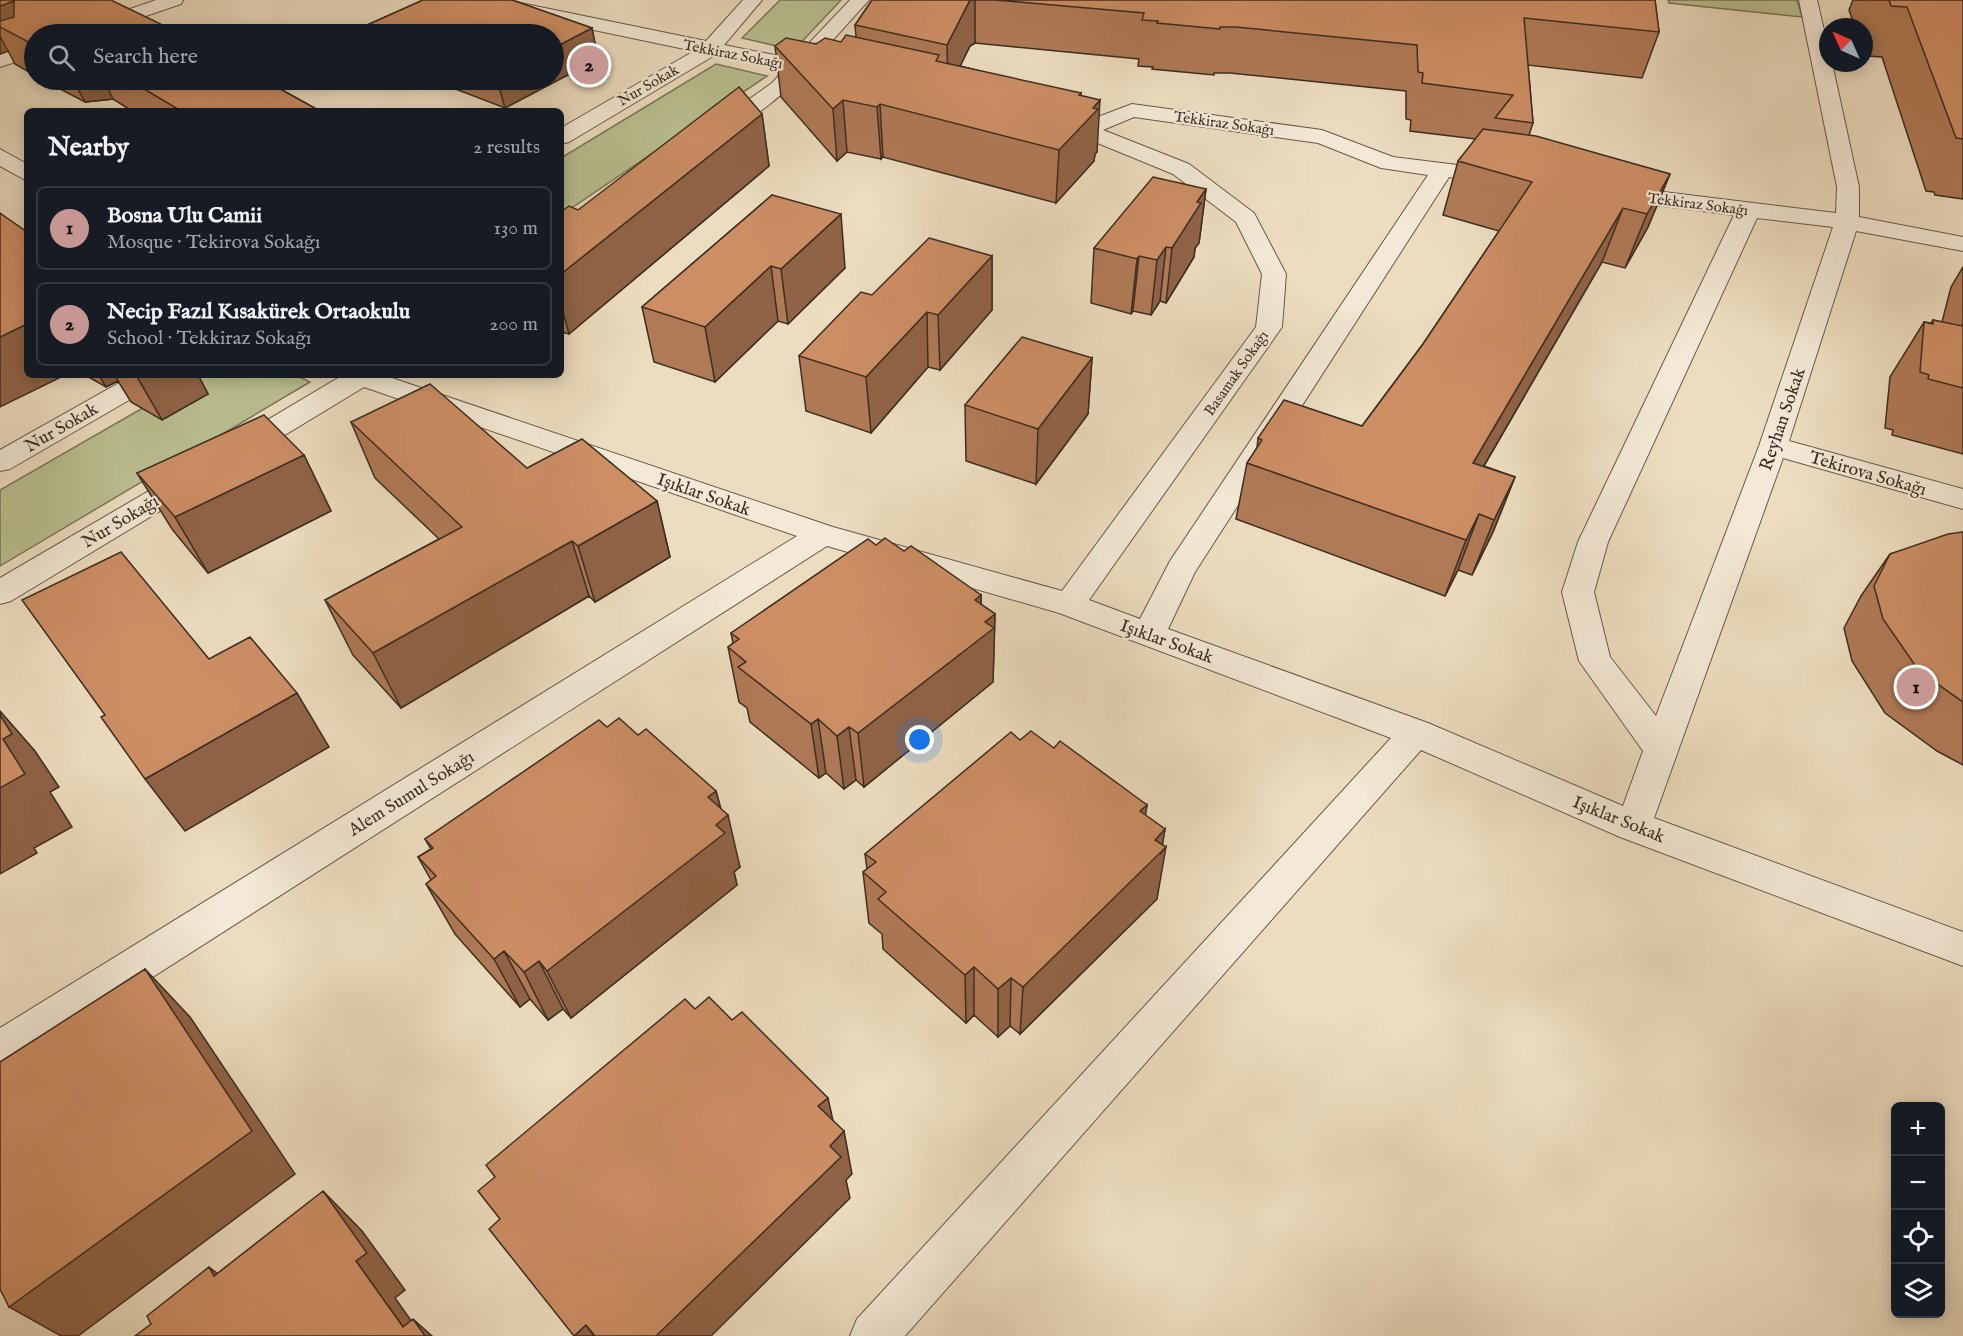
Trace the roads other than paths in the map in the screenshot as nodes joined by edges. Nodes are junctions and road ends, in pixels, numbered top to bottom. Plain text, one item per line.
1 (174, 0) edge
2 (478, 0) edge
3 (753, 0) edge
4 (860, 0) edge
5 (1808, 0) edge
6 (104, 24) edge
7 (709, 50) junction
8 (24, 53) edge
9 (0, 61) edge
10 (799, 67) junction
11 (841, 75) edge
12 (1038, 120) edge
13 (1084, 130) junction
14 (564, 135) edge
15 (697, 144) edge
16 (0, 156) edge
17 (1442, 170) junction
18 (24, 172) edge
19 (1524, 181) edge
20 (1595, 190) edge
21 (1748, 211) junction
22 (1847, 222) junction
23 (1963, 244) edge
24 (148, 378) edge
25 (357, 378) edge
26 (366, 378) edge
27 (1773, 447) junction
28 (0, 462) edge
29 (1963, 500) edge
30 (823, 534) junction
31 (0, 592) edge
32 (1069, 605) junction
33 (1149, 634) junction
34 (1416, 733) junction
35 (1661, 748) junction
36 (1633, 826) junction
37 (1963, 949) edge
38 (0, 1051) edge
39 (874, 1336) edge

1 - 6 street
2 - 7 street, Tekkiraz Sokağı
3 - 7 street, Nur Sokak
4 - 10 street
5 - 22 street, Reyhan Sokak
7 - 10 street, Tekkiraz Sokağı
7 - 14 street, Nur Sokak
8 - 9 street
10 - 11 street, Tekkiraz Sokağı
10 - 15 street
12 - 13 street
13 - 17 street, Tekkiraz Sokağı
13 - 32 street, Basamak Sokağı
16 - 18 street
17 - 19 street, Tekkiraz Sokağı
17 - 33 street
20 - 21 street, Tekkiraz Sokağı
21 - 22 street, Tekkiraz Sokağı
21 - 35 street
22 - 23 street, Tekkiraz Sokağı
22 - 27 street, Reyhan Sokak
24 - 28 street, Nur Sokak
25 - 31 street, Nur Sokağı
26 - 30 street, Işıklar Sokak
27 - 29 street, Tekirova Sokağı
27 - 35 street, Reyhan Sokak
30 - 32 street, Işıklar Sokak
30 - 38 street, Alem Sumul Sokağı
32 - 33 street, Işıklar Sokak
33 - 34 street, Işıklar Sokak
34 - 36 street, Işıklar Sokak
34 - 39 street
35 - 36 street, Reyhan Sokak
36 - 37 street, Işıklar Sokak

